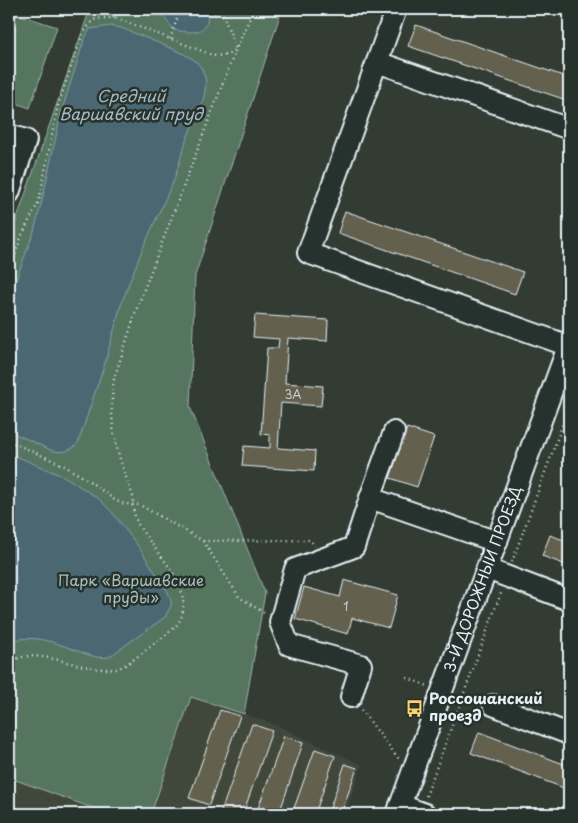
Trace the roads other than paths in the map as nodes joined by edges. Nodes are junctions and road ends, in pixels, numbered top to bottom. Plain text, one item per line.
1 (396, 9) edge
2 (377, 62) junction
3 (564, 127) dead end
4 (9, 135) edge
5 (9, 192) edge
6 (567, 355) edge
7 (394, 432) dead end
8 (370, 498) junction
9 (497, 542) junction
10 (487, 569) junction
11 (569, 600) edge
12 (356, 703) road end
13 (493, 705) dead end
14 (569, 734) edge
15 (399, 810) edge
16 (423, 813) edge

1 - 2 street
2 - 3 street
2 - 6 street
4 - 5 street
6 - 9 street, 3-Й ДОРОЖНЫЙ ПРОЕЗД
7 - 8 street
8 - 9 street
8 - 12 street
9 - 10 street, 3-Й ДОРОЖНЫЙ ПРОЕЗД
10 - 11 street
10 - 15 street, 3-Й ДОРОЖНЫЙ ПРОЕЗД
13 - 14 street
15 - 16 street

